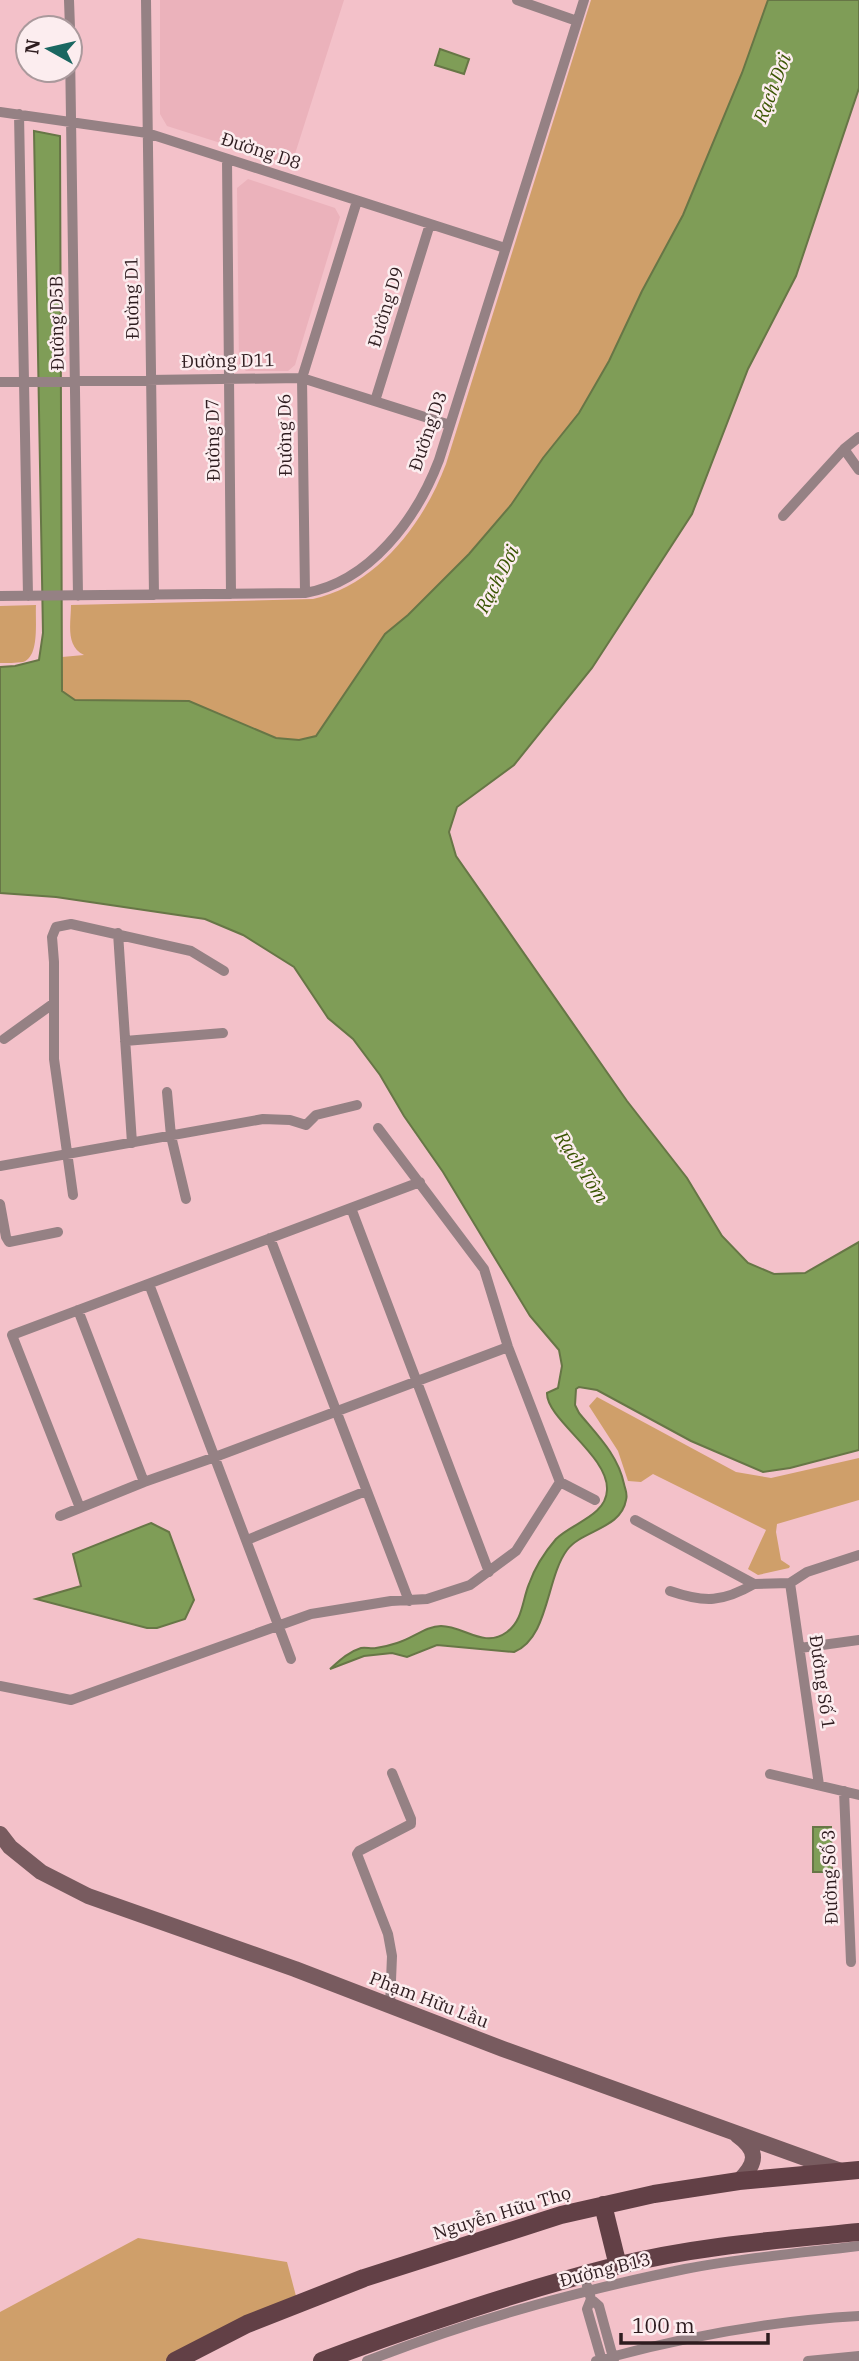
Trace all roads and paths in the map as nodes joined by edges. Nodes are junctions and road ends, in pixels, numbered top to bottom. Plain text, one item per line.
1 (146, 0) edge
2 (517, 0) edge
3 (584, 0) edge
4 (577, 21) junction
5 (70, 84) edge
6 (0, 111) edge
7 (19, 114) junction
8 (71, 124) junction
9 (147, 133) junction
10 (227, 159) junction
11 (357, 201) junction
12 (430, 224) junction
13 (505, 248) junction
14 (302, 378) junction
15 (229, 379) junction
16 (150, 380) junction
17 (24, 381) junction
18 (71, 381) junction
19 (0, 382) edge
20 (375, 401) junction
21 (450, 425) junction
22 (859, 437) edge
23 (844, 449) junction
24 (859, 470) edge
25 (783, 516) dead end
26 (305, 593) junction
27 (232, 594) junction
28 (154, 595) junction
29 (0, 596) edge
30 (73, 596) junction
31 (33, 597) junction
32 (118, 933) junction
33 (224, 971) dead end
34 (54, 1003) junction
35 (223, 1033) dead end
36 (4, 1039) dead end
37 (125, 1041) junction
38 (167, 1092) dead end
39 (357, 1105) dead end
40 (378, 1128) dead end
41 (172, 1136) junction
42 (132, 1143) junction
43 (66, 1155) junction
44 (0, 1166) edge
45 (420, 1182) junction
46 (73, 1195) dead end
47 (186, 1199) dead end
48 (0, 1204) edge
49 (351, 1208) junction
50 (58, 1232) dead end
51 (270, 1238) junction
52 (149, 1284) junction
53 (78, 1310) junction
54 (508, 1347) junction
55 (416, 1381) junction
56 (336, 1412) junction
57 (215, 1457) junction
58 (144, 1482) junction
59 (560, 1482) junction
60 (366, 1491) junction
61 (594, 1500) dead end
62 (80, 1508) junction
63 (60, 1516) dead end
64 (635, 1520) dead end
65 (247, 1540) junction
66 (859, 1555) edge
67 (489, 1572) junction
68 (790, 1583) junction
69 (754, 1584) junction
70 (670, 1591) dead end
71 (409, 1601) junction
72 (279, 1624) junction
73 (859, 1640) edge
74 (800, 1648) junction
75 (291, 1659) dead end
76 (0, 1686) edge
77 (392, 1773) dead end
78 (770, 1774) dead end
79 (819, 1785) junction
80 (844, 1791) junction
81 (859, 1795) edge
82 (0, 1834) edge
83 (851, 1962) dead end
84 (390, 2005) junction
85 (730, 2130) junction
86 (853, 2173) edge
87 (739, 2181) junction
88 (603, 2205) junction
89 (859, 2232) edge
90 (859, 2246) edge
91 (618, 2266) junction
92 (588, 2288) junction
93 (859, 2316) edge
94 (859, 2356) edge
95 (605, 2360) edge
96 (175, 2361) edge
97 (322, 2361) edge
98 (367, 2361) edge
99 (808, 2361) edge

1 - 9 street, Đường D1
2 - 4 street
3 - 4 street, Đường D3
4 - 13 street, Đường D3
5 - 8 street, Đường D5B
6 - 7 street, Đường D8
7 - 8 street, Đường D8
7 - 17 street
8 - 9 street, Đường D8
8 - 18 street, Đường D5B
9 - 10 street, Đường D8
9 - 16 street, Đường D1
10 - 11 street, Đường D8
10 - 15 street, Đường D7
11 - 12 street, Đường D8
11 - 14 street, Đường D6
12 - 13 street, Đường D8
12 - 20 street, Đường D9
13 - 21 street, Đường D3
14 - 15 street, Đường D11
14 - 20 street, Đường D11
14 - 26 street, Đường D6
15 - 16 street, Đường D11
15 - 27 street, Đường D7
16 - 18 street, Đường D11
16 - 28 street, Đường D1
17 - 18 street, Đường D11
17 - 19 street, Đường D11
17 - 31 street
18 - 30 street, Đường D5B
20 - 21 street, Đường D11
21 - 26 street, Đường D3
22 - 23 street
23 - 24 street
23 - 25 street
26 - 27 street, Đường D3
27 - 28 street, Đường D3
28 - 30 street, Đường D3
29 - 31 street
30 - 31 street, Đường D3
32 - 33 street
32 - 34 street
32 - 37 street
34 - 36 street
34 - 43 street
35 - 37 street
37 - 42 street
38 - 41 street
39 - 41 street
40 - 45 street
41 - 42 street
41 - 47 street
42 - 43 street
43 - 44 street
43 - 46 street
45 - 49 street
45 - 54 street
48 - 50 street
49 - 51 street
49 - 55 street
51 - 52 street
51 - 56 street
52 - 53 street
52 - 57 street
53 - 58 street
53 - 62 street
54 - 55 street
54 - 59 street
55 - 56 street
55 - 67 street
56 - 57 street
56 - 60 street
57 - 58 street
57 - 65 street
58 - 62 street
59 - 61 street
59 - 67 street
60 - 65 street
60 - 71 street
62 - 63 street
64 - 69 street
65 - 72 street
66 - 68 street
67 - 71 street
68 - 69 street
68 - 74 street, Đường Số 1
69 - 70 street
71 - 72 street
72 - 75 street
72 - 76 street
73 - 74 street
74 - 79 street, Đường Số 1
77 - 84 street
78 - 79 street
79 - 80 street
80 - 81 street
80 - 83 street, Đường Số 3
82 - 84 main road, Phạm Hữu Lầu
84 - 85 main road, Phạm Hữu Lầu
85 - 86 main road, Phạm Hữu Lầu
85 - 87 main road
86 - 87 main road, Nguyễn Hữu Thọ
87 - 88 main road, Nguyễn Hữu Thọ
88 - 91 main road
88 - 96 main road, Nguyễn Hữu Thọ
89 - 91 main road
90 - 92 street, Đường B13
91 - 92 main road
92 - 95 street
92 - 97 main road
92 - 98 street, Đường B13
93 - 95 street
94 - 99 street

